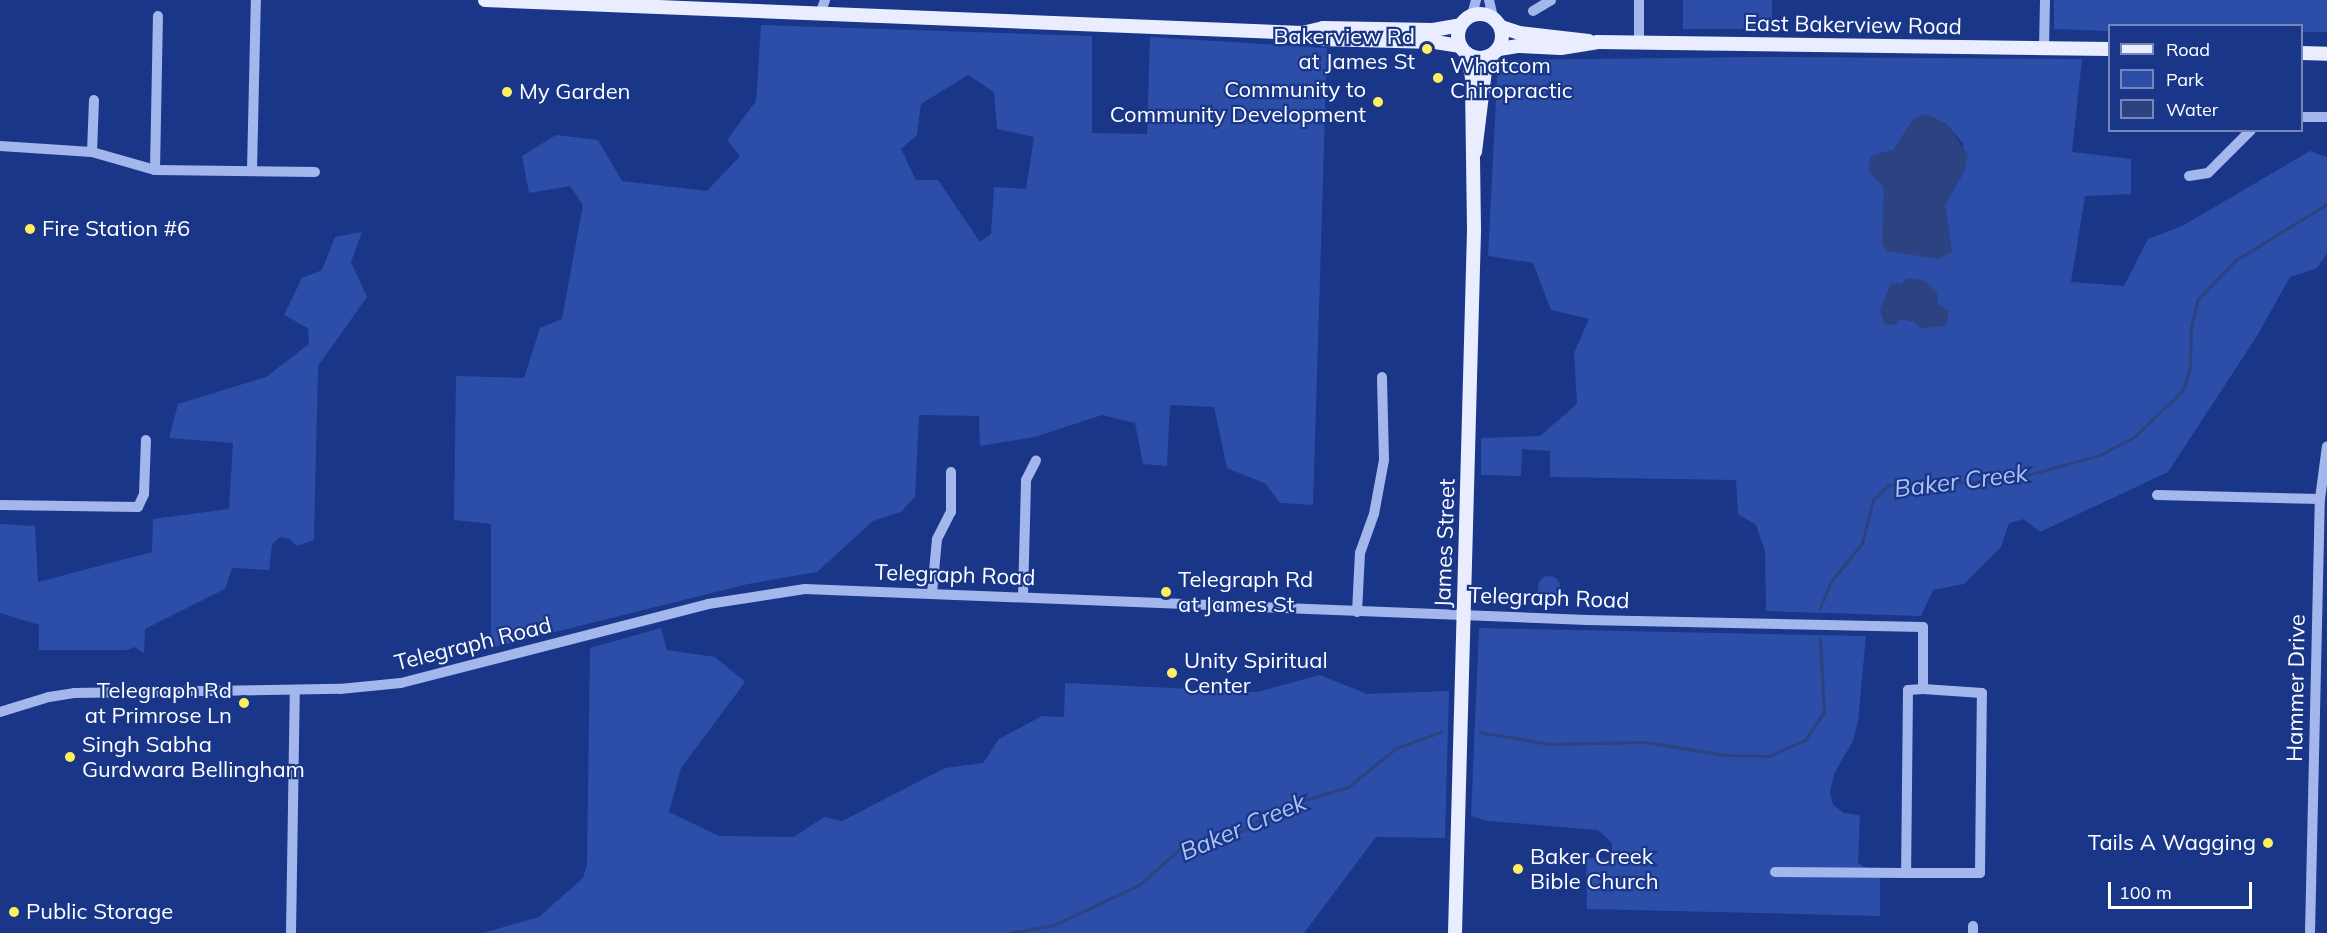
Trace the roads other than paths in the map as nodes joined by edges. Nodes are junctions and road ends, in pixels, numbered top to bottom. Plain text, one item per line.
1 (256, 0) edge
2 (485, 0) edge
3 (1476, 0) edge
4 (1489, 0) edge
5 (1551, 0) edge
6 (1639, 0) edge
7 (2045, 0) edge
8 (822, 7) edge
9 (1533, 11) dead end
10 (1472, 15) junction
11 (158, 16) dead end
12 (1497, 22) junction
13 (1461, 25) junction
14 (1302, 33) junction
15 (1597, 42) junction
16 (1639, 43) junction
17 (2044, 48) junction
18 (2108, 49) edge
19 (1464, 50) junction
20 (1495, 52) junction
21 (2303, 53) edge
22 (2327, 54) edge
23 (93, 100) dead end
24 (2303, 117) edge
25 (2327, 117) edge
26 (2249, 132) edge
27 (0, 146) edge
28 (92, 153) junction
29 (1474, 154) junction
30 (155, 170) junction
31 (252, 170) junction
32 (315, 172) dead end
33 (2189, 176) dead end
34 (1382, 377) dead end
35 (147, 440) dead end
36 (2327, 446) edge
37 (1036, 460) dead end
38 (951, 472) dead end
39 (2157, 495) dead end
40 (2320, 499) junction
41 (0, 505) edge
42 (932, 593) junction
43 (1023, 597) junction
44 (1357, 612) junction
45 (1464, 615) junction
46 (2322, 628) edge
47 (1923, 689) junction
48 (295, 690) junction
49 (0, 712) edge
50 (1776, 872) dead end
51 (1906, 873) junction
52 (291, 933) edge
53 (1455, 933) edge
54 (2310, 933) edge

1 - 31 street
2 - 8 main road
3 - 10 street
4 - 12 street
5 - 9 street
6 - 16 street
7 - 17 street
8 - 14 main road
10 - 12 main road
10 - 13 main road
11 - 30 street
12 - 15 main road, East Bakerview Road
12 - 20 main road
13 - 14 main road
13 - 19 main road
14 - 19 main road
15 - 16 main road, East Bakerview Road
15 - 20 main road, East Bakerview Road
16 - 17 main road, East Bakerview Road
17 - 18 main road, East Bakerview Road
19 - 20 main road
19 - 29 main road, James Street
20 - 29 main road, James Street
21 - 22 main road
23 - 28 street
24 - 25 street
26 - 33 street
27 - 28 street
28 - 30 street
29 - 45 main road, James Street
30 - 31 street
31 - 32 street
34 - 44 street
35 - 41 street
36 - 40 street, Hammer Drive
37 - 43 street
38 - 42 street
39 - 40 street
40 - 46 street, Hammer Drive
42 - 43 street, Telegraph Road
42 - 48 street, Telegraph Road
43 - 44 street, Telegraph Road
44 - 45 street, Telegraph Road
45 - 47 street, Telegraph Road
45 - 53 main road, James Street
46 - 54 street, Hammer Drive
47 - 51 street
47 - 51 street
48 - 49 street, Telegraph Road
48 - 52 street
50 - 51 street

